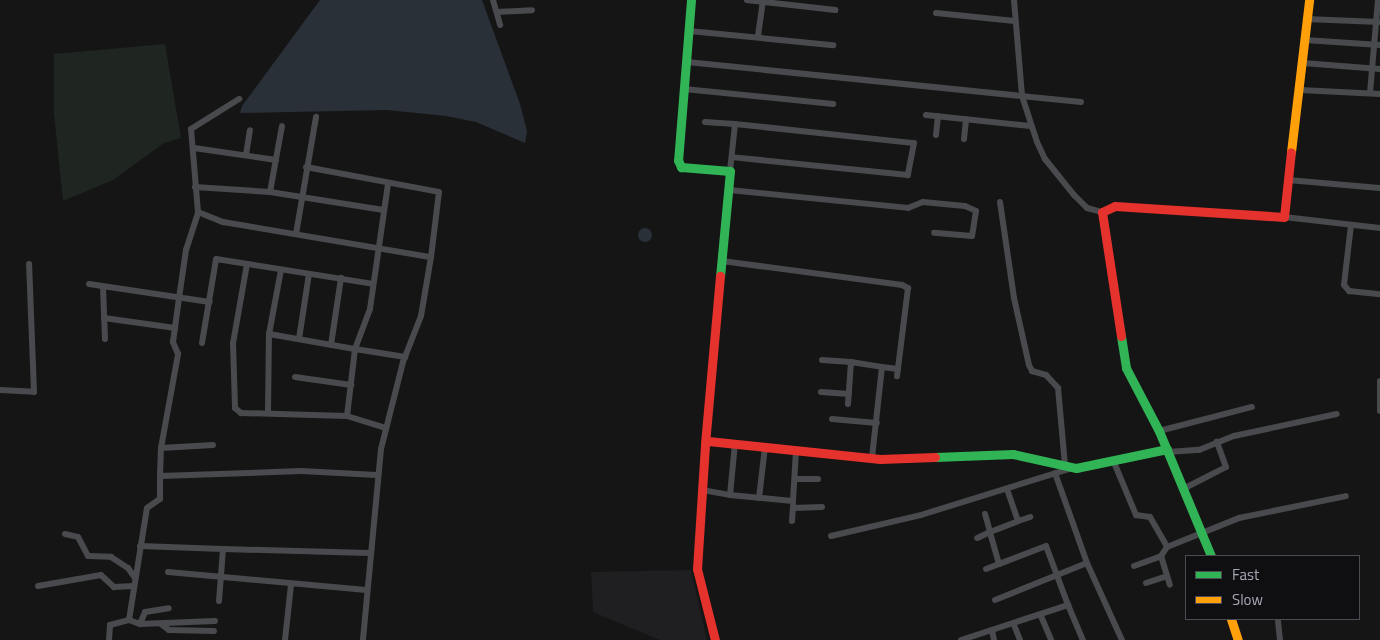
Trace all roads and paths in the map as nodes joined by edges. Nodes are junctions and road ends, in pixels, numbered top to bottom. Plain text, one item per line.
1 (494, 0) edge
2 (692, 0) edge
3 (747, 0) edge
4 (1014, 0) edge
5 (1309, 0) edge
6 (1378, 0) edge
7 (763, 2) junction
8 (532, 10) dead end
9 (835, 10) dead end
10 (497, 12) junction
11 (936, 13) dead end
12 (1306, 19) junction
13 (1015, 21) junction
14 (1378, 22) edge
15 (500, 25) dead end
16 (689, 31) junction
17 (758, 36) junction
18 (1305, 40) junction
19 (1377, 44) edge
20 (833, 45) dead end
21 (687, 62) junction
22 (1303, 63) junction
23 (1372, 68) junction
24 (1380, 69) edge
25 (684, 89) junction
26 (1300, 90) junction
27 (1370, 92) junction
28 (1380, 94) edge
29 (1022, 96) junction
30 (239, 99) dead end
31 (1081, 102) dead end
32 (833, 104) dead end
33 (926, 115) dead end
34 (938, 116) junction
35 (316, 117) dead end
36 (966, 119) junction
37 (705, 122) dead end
38 (735, 124) junction
39 (282, 126) dead end
40 (1030, 126) junction
41 (250, 130) dead end
42 (936, 135) dead end
43 (964, 138) dead end
44 (194, 148) junction
45 (246, 155) junction
46 (732, 157) junction
47 (276, 160) junction
48 (306, 167) junction
49 (730, 171) junction
50 (1288, 180) junction
51 (388, 184) junction
52 (195, 187) junction
53 (1380, 188) edge
54 (729, 190) junction
55 (270, 192) junction
56 (302, 198) junction
57 (1000, 202) dead end
58 (384, 210) junction
59 (198, 212) junction
60 (1102, 212) junction
61 (1284, 217) junction
62 (1351, 225) junction
63 (1380, 228) edge
64 (934, 233) dead end
65 (296, 234) junction
66 (378, 248) junction
67 (431, 257) junction
68 (722, 261) junction
69 (29, 264) dead end
70 (247, 264) junction
71 (281, 270) junction
72 (309, 274) junction
73 (341, 278) junction
74 (88, 284) dead end
75 (373, 284) junction
76 (103, 287) junction
77 (1380, 294) edge
78 (179, 298) junction
79 (210, 302) junction
80 (104, 318) junction
81 (175, 328) junction
82 (269, 334) junction
83 (105, 339) dead end
84 (299, 339) junction
85 (202, 343) dead end
86 (332, 345) junction
87 (355, 349) junction
88 (406, 357) junction
89 (822, 360) dead end
90 (851, 362) junction
91 (882, 367) junction
92 (898, 369) junction
93 (897, 376) dead end
94 (294, 377) dead end
95 (1380, 381) edge
96 (351, 385) junction
97 (0, 390) edge
98 (821, 392) dead end
99 (849, 394) junction
100 (848, 404) dead end
101 (1252, 407) dead end
102 (1380, 411) edge
103 (268, 412) junction
104 (1337, 414) dead end
105 (347, 416) junction
106 (832, 419) dead end
107 (876, 423) junction
108 (386, 428) junction
109 (1159, 431) junction
110 (1217, 442) junction
111 (735, 443) junction
112 (705, 444) junction
113 (214, 445) dead end
114 (162, 448) junction
115 (765, 448) junction
116 (796, 450) junction
117 (1167, 450) junction
118 (872, 458) junction
119 (1113, 460) junction
120 (1069, 466) junction
121 (1055, 473) junction
122 (377, 475) junction
123 (160, 476) junction
124 (795, 479) junction
125 (818, 479) dead end
126 (1008, 488) junction
127 (1183, 489) junction
128 (702, 490) junction
129 (730, 495) junction
130 (1346, 496) dead end
131 (759, 498) junction
132 (793, 505) junction
133 (822, 507) dead end
134 (985, 514) dead end
135 (1030, 517) dead end
136 (792, 521) dead end
137 (1018, 521) junction
138 (990, 532) junction
139 (66, 534) dead end
140 (1202, 534) junction
141 (831, 536) dead end
142 (977, 538) dead end
143 (140, 546) junction
144 (1167, 547) junction
145 (223, 549) junction
146 (369, 552) junction
147 (1211, 555) edge
148 (1161, 556) junction
149 (1086, 563) junction
150 (999, 564) junction
151 (1134, 566) dead end
152 (986, 569) dead end
153 (168, 572) dead end
154 (1056, 575) junction
155 (222, 576) junction
156 (1167, 576) junction
157 (135, 578) junction
158 (1146, 583) dead end
159 (291, 585) junction
160 (1170, 585) dead end
161 (38, 586) dead end
162 (134, 586) junction
163 (366, 590) junction
164 (995, 600) dead end
165 (219, 601) dead end
166 (1068, 605) junction
167 (169, 608) dead end
168 (1041, 616) junction
169 (129, 620) junction
170 (1231, 620) edge
171 (214, 621) dead end
172 (1278, 621) dead end
173 (140, 624) junction
174 (161, 624) junction
175 (1014, 625) junction
176 (992, 630) junction
177 (214, 631) dead end
178 (109, 640) edge
179 (286, 640) edge
180 (363, 640) edge
181 (715, 640) edge
182 (961, 640) edge
183 (994, 640) edge
184 (1020, 640) edge
185 (1051, 640) edge
186 (1083, 640) edge
187 (1122, 640) edge
188 (1238, 640) edge
189 (1280, 640) edge

1 - 10 street
2 - 16 street
3 - 7 street
4 - 13 street
5 - 12 street
6 - 14 street
7 - 9 street
7 - 17 street
8 - 10 street
10 - 15 street
11 - 13 street
12 - 14 street
12 - 18 street
13 - 29 street
14 - 19 street
16 - 17 street
16 - 21 street
17 - 20 street
18 - 19 street
18 - 22 street
19 - 23 street
21 - 25 street
21 - 29 street
22 - 23 street
22 - 26 street
23 - 24 street
23 - 27 street
25 - 32 street
25 - 49 street
26 - 27 street
26 - 50 street
27 - 28 street
29 - 31 street
29 - 40 street
30 - 44 street
33 - 34 street
34 - 36 street
34 - 42 street
35 - 48 street
36 - 40 street
36 - 43 street
37 - 38 street
38 - 46 street
38 - 46 street
39 - 47 street
40 - 60 street
41 - 45 street
44 - 45 street
44 - 52 street
45 - 47 street
46 - 49 street
47 - 55 street
48 - 51 street
48 - 56 street
49 - 54 street
50 - 53 street
50 - 61 street
51 - 58 street
51 - 67 street
52 - 55 street
52 - 59 street
54 - 64 street
54 - 68 street
55 - 56 street
56 - 58 street
56 - 65 street
57 - 120 street
58 - 66 street
59 - 65 street
59 - 78 street
60 - 61 street
60 - 109 street
61 - 62 street
62 - 63 street
62 - 77 street
65 - 66 street
66 - 67 street
66 - 75 street
67 - 88 street
68 - 92 street
68 - 112 street
69 - 97 street
70 - 71 street
70 - 79 street
70 - 103 street
71 - 72 street
71 - 82 street
72 - 73 street
72 - 84 street
73 - 75 street
73 - 86 street
74 - 76 street
75 - 87 street
76 - 78 street
76 - 80 street
78 - 79 street
78 - 81 street
79 - 85 street
80 - 81 street
80 - 83 street
81 - 114 street
82 - 84 street
82 - 103 street
84 - 86 street
86 - 87 street
87 - 88 street
87 - 96 street
88 - 108 street
89 - 90 street
90 - 91 street
90 - 99 street
91 - 92 street
91 - 107 street
92 - 93 street
94 - 96 street
95 - 102 street
96 - 105 street
98 - 99 street
99 - 100 street
101 - 109 street
103 - 105 street
104 - 110 street
105 - 108 street
106 - 107 street
107 - 118 street
108 - 122 street
109 - 117 street
110 - 117 street
110 - 127 street
111 - 112 street
111 - 115 street
111 - 129 street
112 - 128 street
113 - 114 street
114 - 123 street
115 - 116 street
115 - 131 street
116 - 118 street
116 - 124 street
117 - 119 street
117 - 127 street
118 - 120 street
119 - 120 street
119 - 144 street
120 - 121 street
121 - 126 street
121 - 149 street
122 - 123 street
122 - 146 street
123 - 143 street
124 - 125 street
124 - 132 street
126 - 137 street
126 - 141 street
127 - 140 street
128 - 129 street
128 - 181 street
129 - 131 street
130 - 140 street
131 - 132 street
132 - 133 street
132 - 136 street
134 - 138 street
135 - 137 street
137 - 138 street
138 - 142 street
138 - 150 street
139 - 157 street
140 - 144 street
140 - 147 street
143 - 145 street
143 - 157 street
144 - 148 street
145 - 146 street
145 - 155 street
146 - 163 street
148 - 151 street
148 - 156 street
149 - 154 street
149 - 187 street
150 - 152 street
150 - 154 street
153 - 155 street
154 - 164 street
154 - 166 street
155 - 159 street
155 - 165 street
156 - 158 street
156 - 160 street
157 - 162 street
159 - 163 street
159 - 179 street
161 - 162 street
162 - 169 street
163 - 180 street
166 - 168 street
166 - 186 street
167 - 173 street
168 - 175 street
168 - 185 street
169 - 173 street
169 - 178 street
170 - 188 street
171 - 174 street
172 - 189 street
173 - 174 street
174 - 177 street
175 - 176 street
175 - 184 street
176 - 182 street
176 - 183 street

